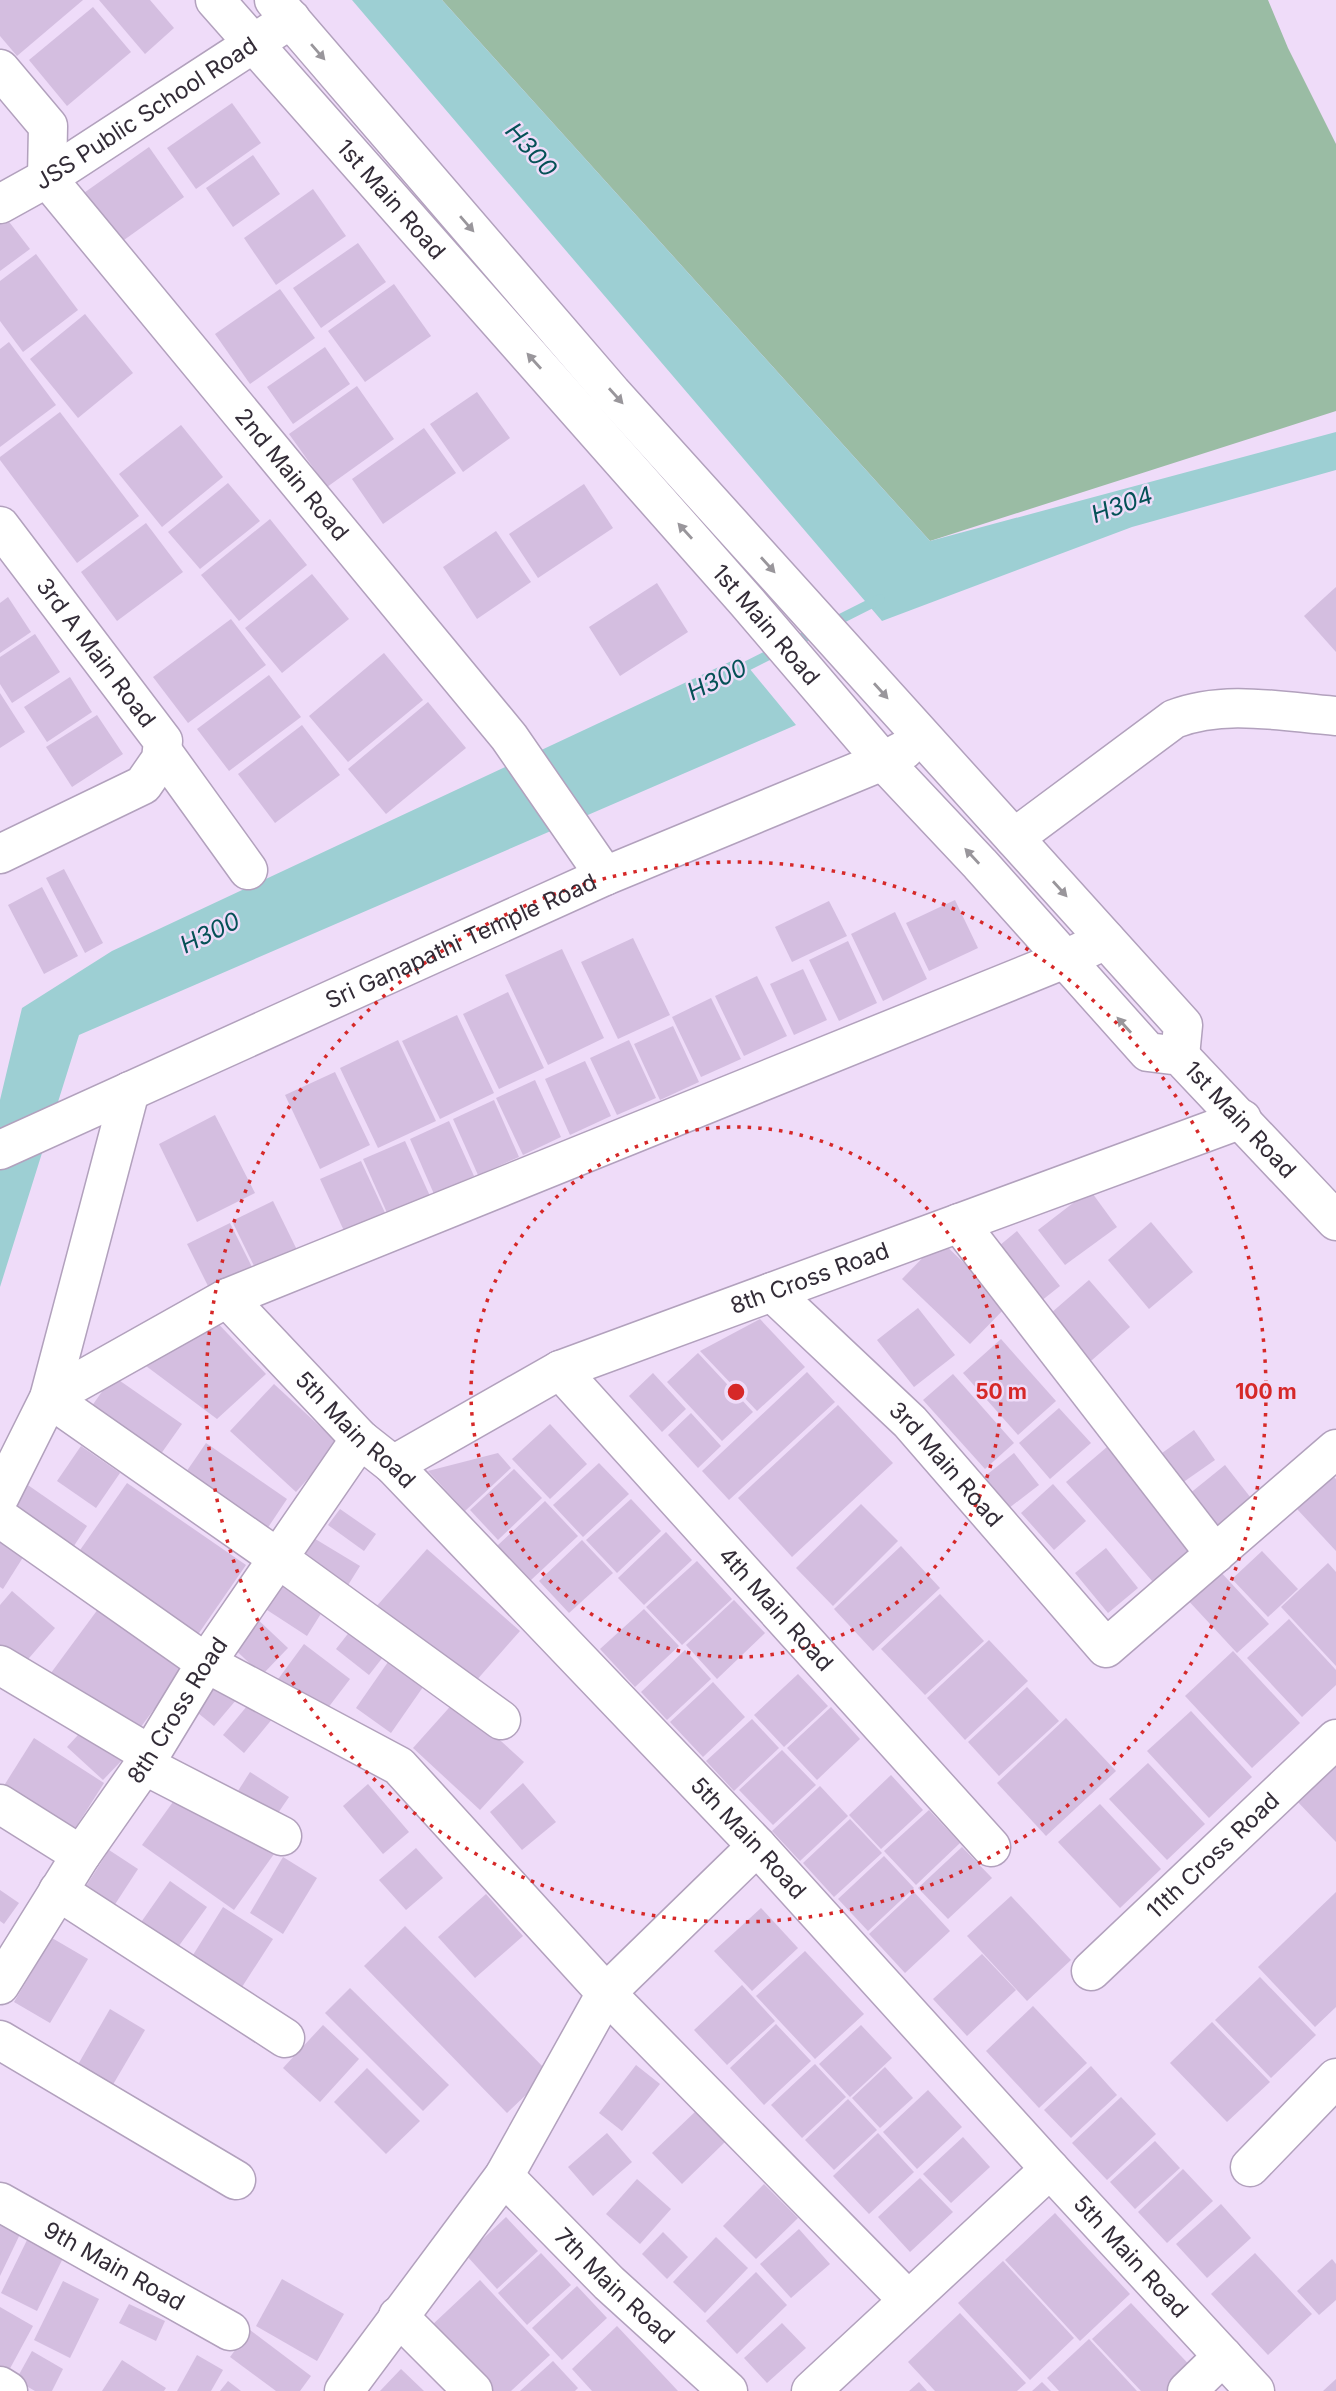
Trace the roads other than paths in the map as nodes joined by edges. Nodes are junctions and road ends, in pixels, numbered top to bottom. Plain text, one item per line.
1 (215, 0) edge
2 (282, 10) edge
3 (253, 45) junction
4 (0, 69) edge
5 (47, 178) junction
6 (0, 204) edge
7 (0, 526) edge
8 (1336, 716) edge
9 (925, 739) junction
10 (163, 752) junction
11 (883, 761) junction
12 (1014, 838) junction
13 (0, 854) edge
14 (248, 870) dead end
15 (605, 876) junction
16 (1106, 940) junction
17 (1065, 959) junction
18 (1180, 1056) junction
19 (130, 1091) junction
20 (1242, 1119) junction
21 (0, 1150) edge
22 (1336, 1221) edge
23 (959, 1223) junction
24 (772, 1292) junction
25 (227, 1297) junction
26 (559, 1370) junction
27 (49, 1398) junction
28 (360, 1439) junction
29 (1336, 1449) edge
30 (393, 1465) junction
31 (0, 1496) edge
32 (0, 1518) edge
33 (1215, 1553) junction
34 (279, 1559) junction
35 (206, 1663) junction
36 (0, 1665) edge
37 (501, 1720) dead end
38 (1336, 1739) edge
39 (147, 1759) junction
40 (0, 1804) edge
41 (282, 1836) dead end
42 (757, 1846) junction
43 (991, 1847) dead end
44 (81, 1855) junction
45 (58, 1891) junction
46 (1091, 1972) dead end
47 (0, 1985) edge
48 (607, 1993) junction
49 (285, 2038) dead end
50 (0, 2040) edge
51 (1336, 2078) edge
52 (1250, 2166) dead end
53 (1049, 2169) junction
54 (504, 2176) junction
55 (236, 2180) dead end
56 (0, 2202) edge
57 (908, 2301) junction
58 (398, 2316) junction
59 (230, 2331) dead end
60 (1223, 2356) junction
61 (0, 2386) edge
62 (8, 2391) edge
63 (344, 2391) edge
64 (473, 2391) edge
65 (728, 2391) edge
66 (811, 2391) edge
67 (1186, 2391) edge
68 (1255, 2391) edge

1 - 3 street, 1st Main Road
2 - 3 street, JSS Public School Road
2 -> 9 street
3 - 5 street, JSS Public School Road
11 -> 3 street, 1st Main Road
4 - 5 street
5 - 6 street, JSS Public School Road
5 - 15 street, 2nd Main Road
7 - 10 street, 3rd A Main Road
8 - 12 street
9 - 11 street, Sri Ganapathi Temple Road
9 - 12 street
10 - 13 street, 3rd A Main Road
10 - 14 street
11 - 15 street, Sri Ganapathi Temple Road
17 -> 11 street, 1st Main Road
12 -> 16 street
15 - 19 street, Sri Ganapathi Temple Road
16 - 17 street
16 - 18 street
18 -> 17 street, 1st Main Road
17 - 25 street
18 - 20 street, 1st Main Road
19 - 21 street, Sri Ganapathi Temple Road
19 - 27 street
20 - 22 street, 1st Main Road
20 - 23 street, 8th Cross Road
23 - 24 street, 8th Cross Road
23 - 33 street
24 - 26 street, 8th Cross Road
24 - 33 street, 3rd Main Road
25 - 27 street
25 - 28 street, 5th Main Road
26 - 30 street, 8th Cross Road
26 - 43 street, 4th Main Road
27 - 31 street
27 - 34 street
28 - 30 street, 5th Main Road
28 - 34 street, 8th Cross Road
29 - 33 street
30 - 42 street, 5th Main Road
32 - 35 street
34 - 35 street, 8th Cross Road
34 - 37 street
35 - 39 street, 8th Cross Road
35 - 48 street
36 - 39 street
38 - 46 street, 11th Cross Road
39 - 41 street
39 - 44 street, 8th Cross Road
40 - 44 street
42 - 48 street
42 - 53 street, 5th Main Road
44 - 45 street, 8th Cross Road
45 - 47 street, 8th Cross Road
45 - 49 street
48 - 54 street
48 - 57 street
50 - 55 street
51 - 52 street
53 - 57 street
53 - 60 street, 5th Main Road
54 - 58 street
54 - 65 street, 7th Main Road
56 - 59 street, 9th Main Road
57 - 66 street
58 - 63 street
58 - 64 street
60 - 67 street
60 - 68 street, 5th Main Road
61 - 62 street

